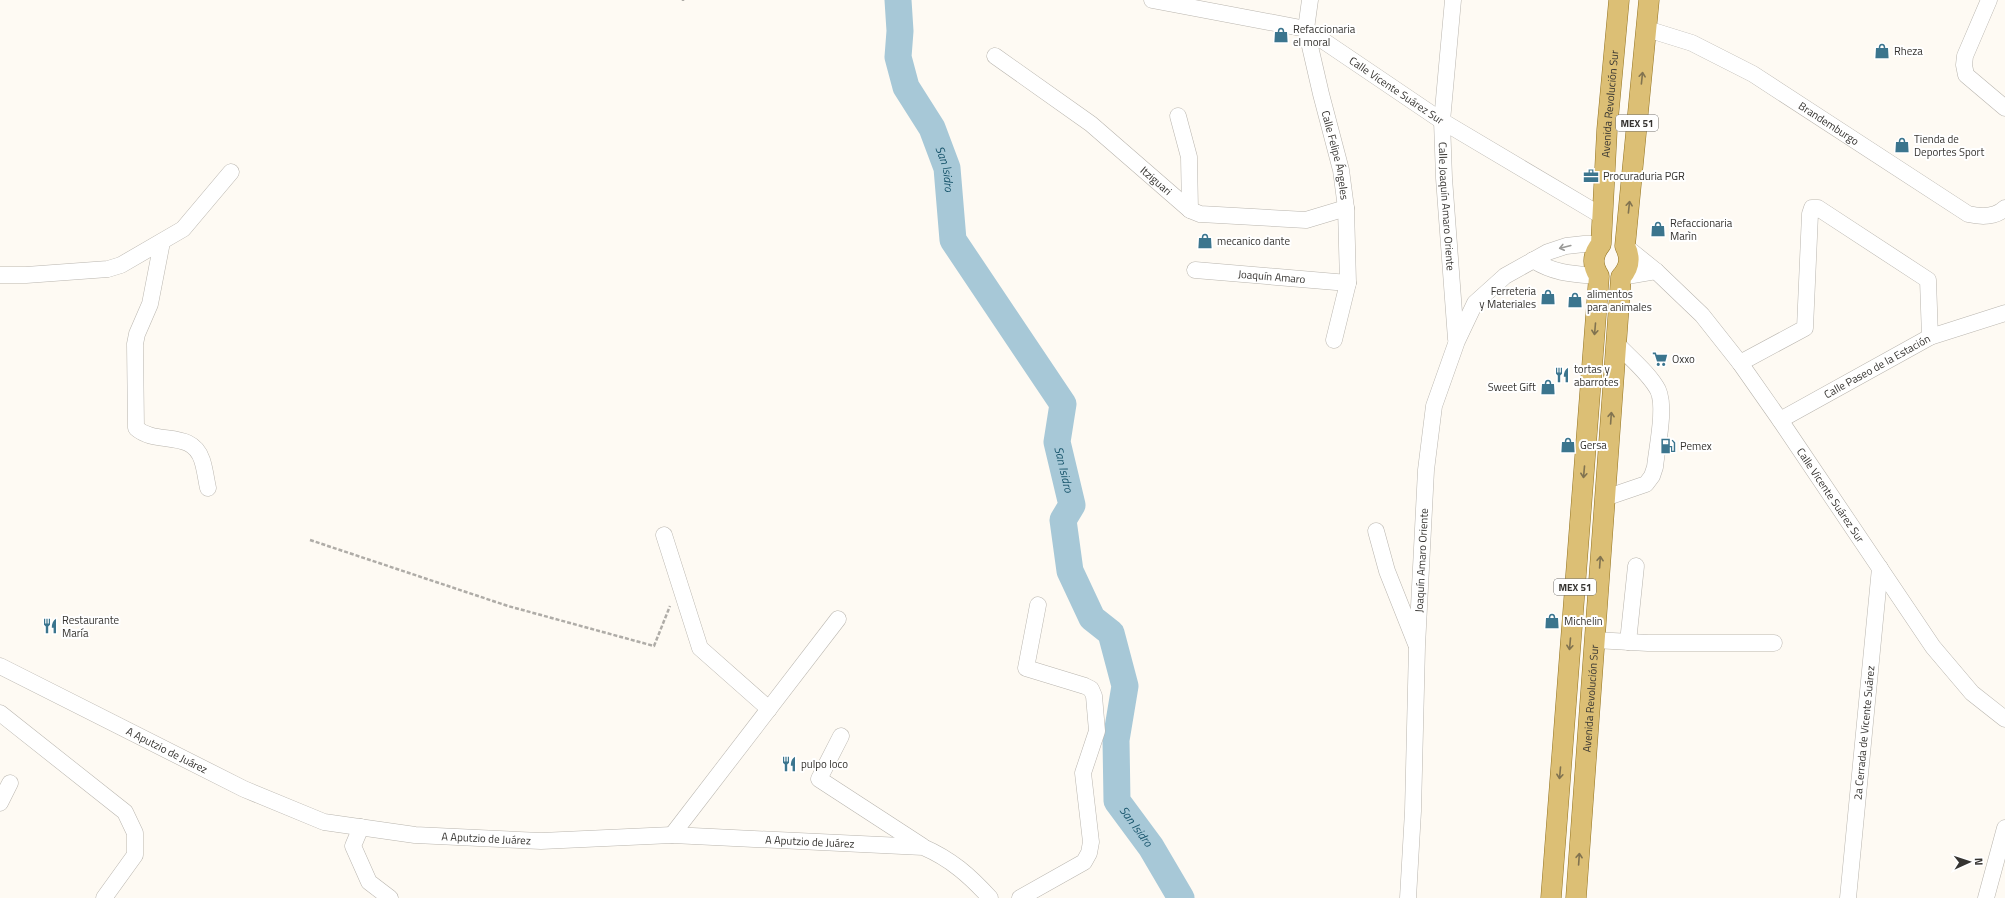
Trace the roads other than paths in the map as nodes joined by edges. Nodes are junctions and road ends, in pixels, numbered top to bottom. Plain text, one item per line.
1 (1153, 0) edge
2 (1310, 0) edge
3 (1453, 0) edge
4 (1619, 0) edge
5 (1649, 0) edge
6 (1989, 0) edge
7 (1647, 28) junction
8 (1306, 29) junction
9 (995, 56) dead end
10 (2005, 108) edge
11 (1178, 116) dead end
12 (1442, 121) junction
13 (231, 172) dead end
14 (1346, 208) junction
15 (2005, 208) edge
16 (1190, 210) junction
17 (1602, 216) junction
18 (162, 242) junction
19 (1600, 244) junction
20 (1625, 246) junction
21 (1533, 260) junction
22 (1195, 270) dead end
23 (1656, 271) junction
24 (0, 275) edge
25 (1600, 276) junction
26 (1621, 277) junction
27 (1348, 284) junction
28 (2005, 313) edge
29 (1930, 337) junction
30 (1334, 340) dead end
31 (1456, 341) junction
32 (1617, 344) junction
33 (1740, 363) junction
34 (1780, 420) junction
35 (208, 488) dead end
36 (1605, 498) junction
37 (1376, 530) dead end
38 (664, 535) dead end
39 (1636, 566) dead end
40 (1880, 568) junction
41 (1038, 605) dead end
42 (838, 619) dead end
43 (1595, 640) junction
44 (1628, 642) junction
45 (1774, 643) dead end
46 (1417, 646) junction
47 (0, 666) edge
48 (769, 709) junction
49 (0, 713) edge
50 (2005, 719) edge
51 (841, 736) dead end
52 (10, 783) dead end
53 (0, 803) edge
54 (360, 827) junction
55 (2005, 828) edge
56 (672, 835) junction
57 (923, 846) junction
58 (104, 898) edge
59 (390, 898) edge
60 (990, 898) edge
61 (1020, 898) edge
62 (1408, 898) edge
63 (1551, 898) edge
64 (1576, 898) edge
65 (1848, 898) edge
66 (1986, 898) edge

1 - 8 street, Calle Vicente Suárez Sur
2 - 8 street
3 - 12 street, Calle Joaquín Amaro Oriente
4 - 17 main road, Avenida Revolución Sur / MEX 51
5 - 7 main road, Avenida Revolución Sur / MEX 51
6 - 10 street
7 - 15 street, Brandemburgo
20 -> 7 main road, Avenida Revolución Sur / MEX 51
8 - 12 street, Calle Vicente Suárez Sur
8 - 14 street, Calle Felipe Ángeles
9 - 16 street, Itziguari
11 - 16 street
12 - 17 street, Calle Vicente Suárez Sur
12 - 31 street, Calle Joaquín Amaro Oriente
13 - 18 street
14 - 16 street, Itziguari
14 - 27 street, Calle Felipe Ángeles
17 - 19 main road, Avenida Revolución Sur / MEX 51
18 - 24 street
18 - 35 street
19 - 20 main road
19 -> 21 street, Joaquín Amaro Oriente
19 - 25 main road, Avenida Revolución Sur / MEX 51
20 - 23 street, Calle Vicente Suárez Sur
20 - 26 main road, Avenida Revolución Sur / MEX 51
21 - 25 street
21 - 31 street, Joaquín Amaro Oriente
22 - 27 street, Joaquín Amaro
23 - 26 street
23 - 33 street, Calle Vicente Suárez Sur
25 - 26 main road
25 -> 63 main road, Avenida Revolución Sur / MEX 51
26 - 32 main road, Avenida Revolución Sur / MEX 51
27 - 30 street, Calle Felipe Ángeles
28 - 29 street
29 - 33 street, Calle Paseo de la Estación
29 - 34 street, Calle Paseo de la Estación
31 - 46 street, Joaquín Amaro Oriente
36 -> 32 main road, Avenida Revolución Sur / MEX 51
32 - 36 street
33 - 34 street, Calle Vicente Suárez Sur
34 - 40 street, Calle Vicente Suárez Sur
43 -> 36 main road, Avenida Revolución Sur / MEX 51
37 - 46 street
38 - 48 street
39 - 44 street
40 - 50 street, Calle Vicente Suárez Sur
40 - 65 street, 2a Cerrada de Vicente Suárez
41 - 61 street
42 - 48 street
43 - 44 street
64 -> 43 main road, Avenida Revolución Sur / MEX 51
44 - 45 street
46 - 62 street, Joaquín Amaro Oriente
47 - 54 street, A Aputzio de Juárez
48 - 56 street
49 - 58 street
51 - 57 street
52 - 53 street
54 - 56 street, A Aputzio de Juárez
54 - 59 street
55 - 66 street
56 - 57 street, A Aputzio de Juárez
57 - 60 street, A Aputzio de Juárez

